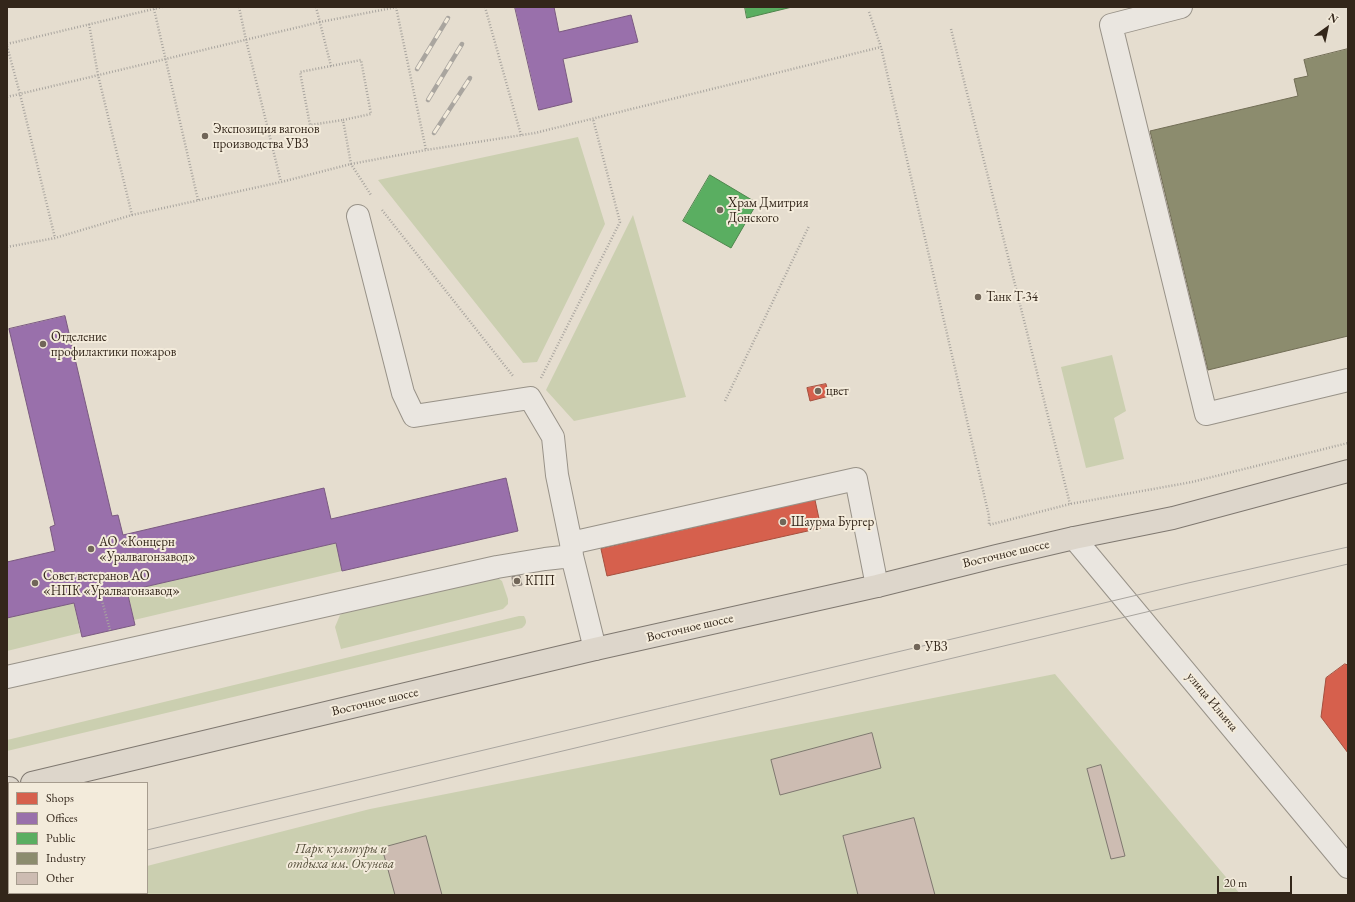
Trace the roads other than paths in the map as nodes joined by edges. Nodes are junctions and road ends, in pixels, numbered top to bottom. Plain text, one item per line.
1 (1181, 7) edge
2 (358, 216) dead end
3 (1348, 380) edge
4 (1348, 471) edge
5 (587, 524) dead end
6 (1074, 538) junction
7 (572, 549) junction
8 (876, 586) junction
9 (595, 649) junction
10 (7, 677) edge
11 (36, 782) edge
12 (1348, 867) edge

1 - 3 street
2 - 7 street
4 - 6 main road, Восточное шоссе
5 - 7 street
6 - 8 main road, Восточное шоссе
6 - 12 street, улица Ильича
7 - 8 street
7 - 9 street
7 - 10 street
8 - 9 main road, Восточное шоссе
9 - 11 main road, Восточное шоссе

